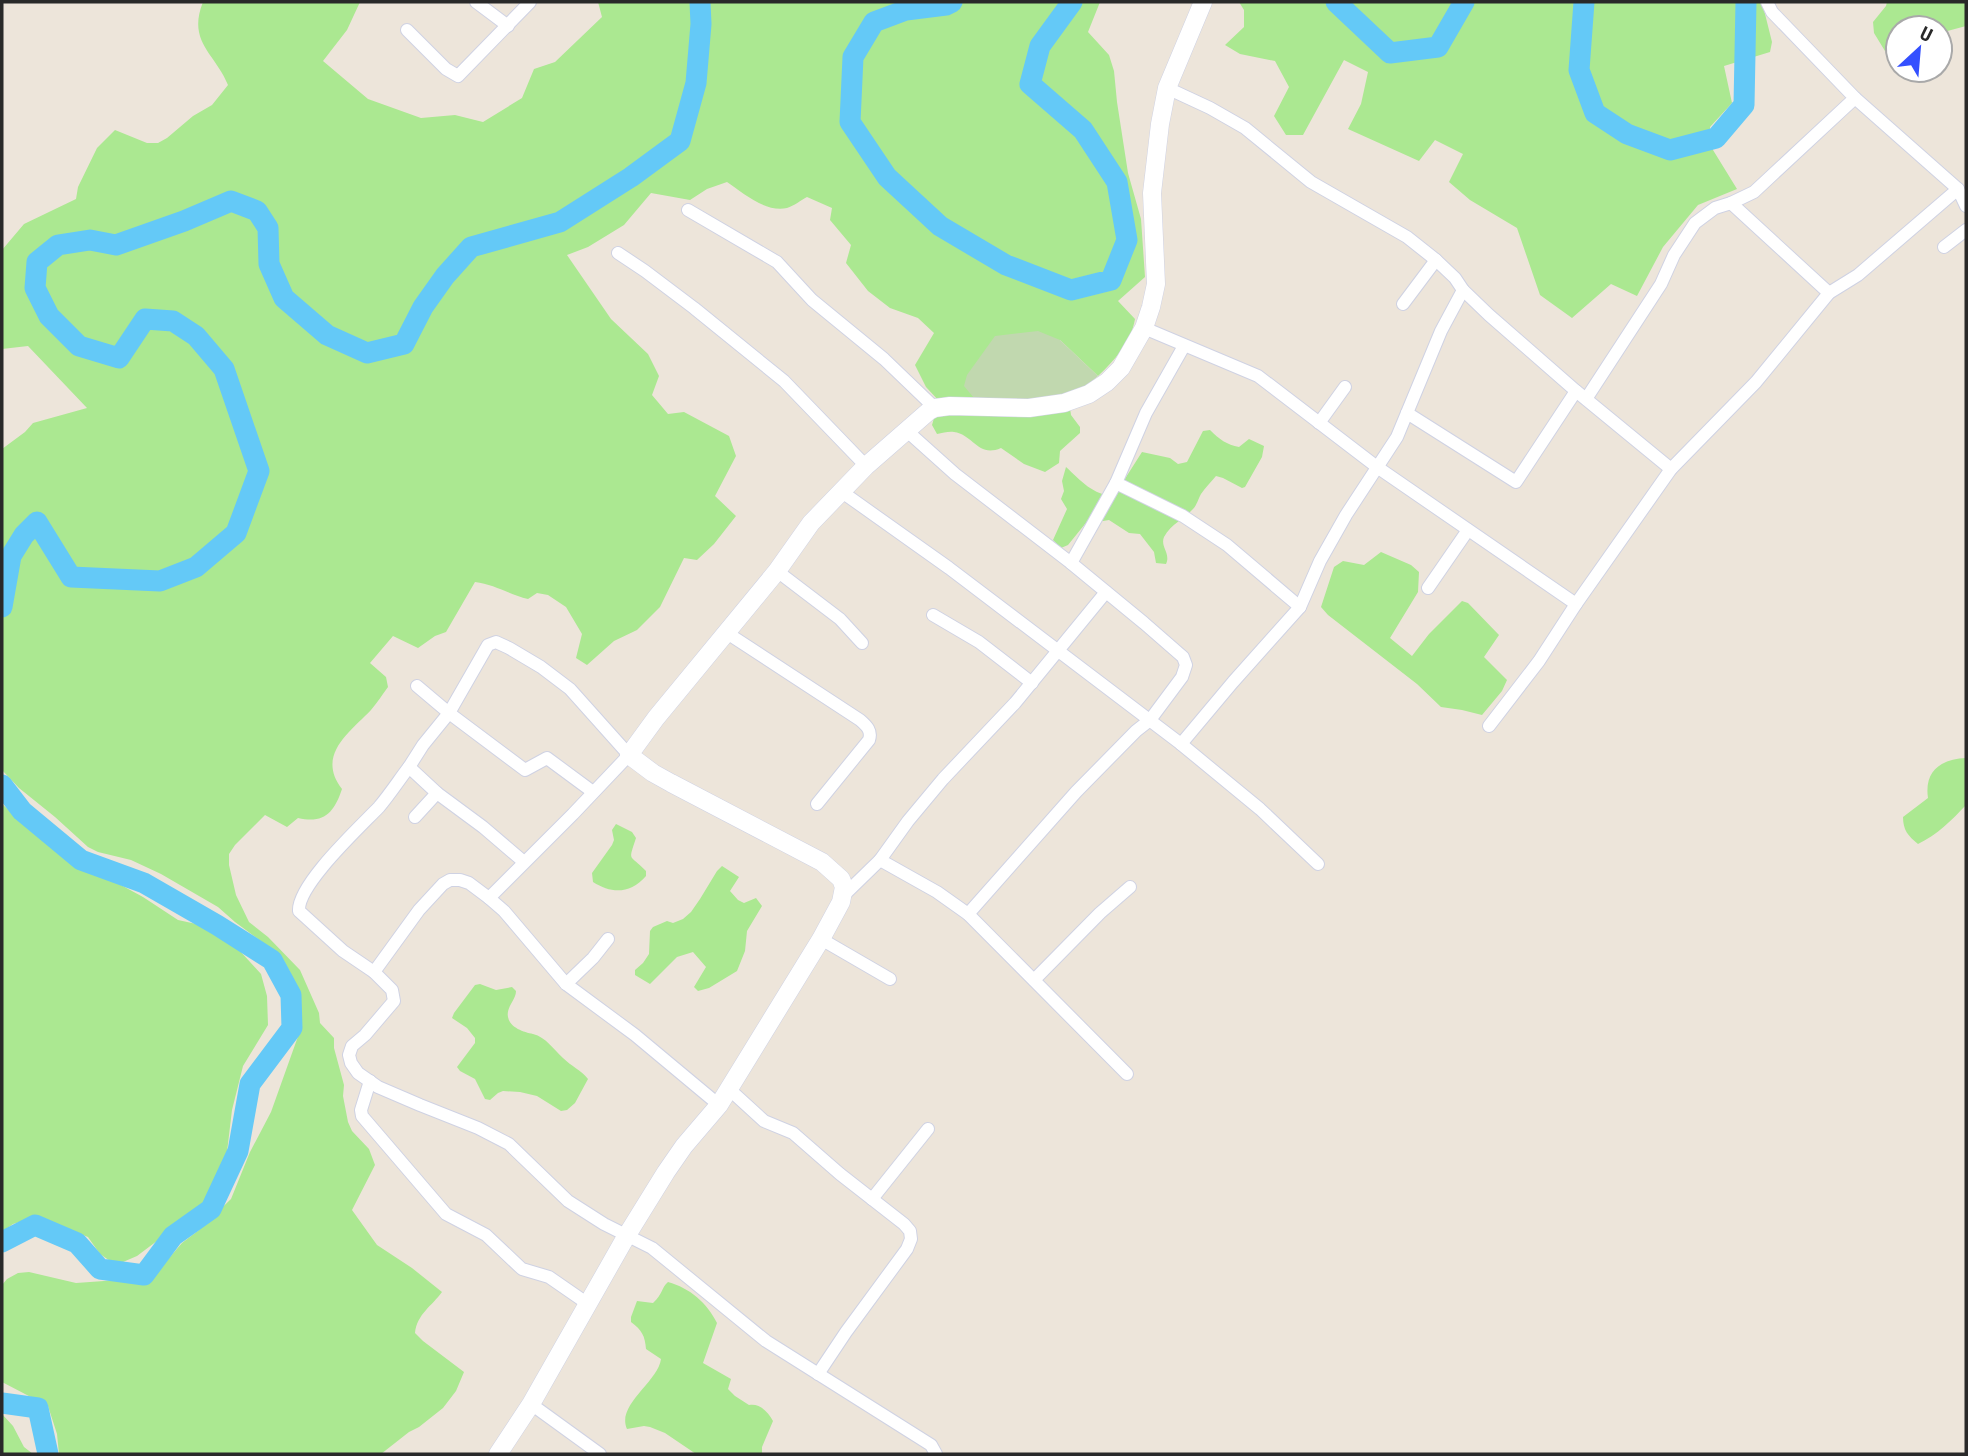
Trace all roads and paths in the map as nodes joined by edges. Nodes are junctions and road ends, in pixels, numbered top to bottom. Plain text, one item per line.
1 (476, 2) edge
2 (530, 2) edge
3 (1203, 2) edge
4 (1767, 2) edge
5 (508, 26) junction
6 (407, 30) dead end
7 (1167, 88) junction
8 (1855, 98) junction
9 (1958, 189) junction
10 (1731, 203) junction
11 (1966, 206) edge
12 (688, 210) dead end
13 (1966, 230) edge
14 (1944, 247) dead end
15 (618, 253) dead end
16 (1436, 260) junction
17 (1463, 290) junction
18 (1829, 293) junction
19 (1403, 304) dead end
20 (1144, 328) junction
21 (1184, 346) junction
22 (1345, 387) dead end
23 (1581, 395) junction
24 (935, 408) junction
25 (1407, 413) junction
26 (1319, 423) junction
27 (907, 431) junction
28 (866, 466) junction
29 (1377, 467) junction
30 (1671, 469) junction
31 (1115, 483) junction
32 (842, 492) junction
33 (1468, 530) junction
34 (1071, 563) junction
35 (777, 571) junction
36 (1428, 589) dead end
37 (1106, 592) junction
38 (1576, 604) junction
39 (1300, 607) junction
40 (933, 615) dead end
41 (727, 633) junction
42 (862, 643) dead end
43 (1058, 650) junction
44 (1032, 684) junction
45 (418, 686) dead end
46 (449, 713) junction
47 (1150, 720) junction
48 (1489, 726) dead end
49 (1181, 744) junction
50 (629, 755) junction
51 (409, 767) junction
52 (593, 792) junction
53 (437, 793) junction
54 (817, 804) dead end
55 (415, 817) dead end
56 (880, 860) junction
57 (524, 862) junction
58 (1318, 863) dead end
59 (1130, 887) dead end
60 (843, 896) junction
61 (489, 898) junction
62 (968, 914) junction
63 (608, 939) dead end
64 (821, 939) junction
65 (374, 972) junction
66 (890, 979) dead end
67 (1034, 980) junction
68 (566, 984) junction
69 (1127, 1074) dead end
70 (370, 1081) junction
71 (729, 1089) junction
72 (719, 1105) junction
73 (928, 1129) dead end
74 (872, 1199) junction
75 (627, 1235) junction
76 (587, 1304) junction
77 (818, 1374) junction
78 (531, 1404) junction
79 (498, 1454) edge
80 (600, 1454) edge
81 (936, 1454) edge

1 - 5 street
2 - 5 street
3 - 7 main road
4 - 8 street
5 - 6 street
7 - 16 street
7 - 20 main road
8 - 9 street
8 - 10 street
9 - 11 street
9 - 18 street
10 - 18 street
10 - 23 street
12 - 24 street
13 - 14 street
15 - 28 street
16 - 17 street
16 - 19 street
17 - 23 street
17 - 25 street
18 - 30 street
20 - 21 street
20 - 24 main road
21 - 26 street
21 - 31 street
22 - 26 street
23 - 25 street
23 - 30 street
24 - 27 main road
25 - 29 street
26 - 29 street
27 - 28 main road
27 - 34 street
28 - 32 main road
29 - 33 street
29 - 39 street
30 - 38 street
31 - 34 street
31 - 39 street
32 - 35 main road
32 - 43 street
33 - 36 street
33 - 38 street
34 - 37 street
35 - 41 main road
35 - 42 street
37 - 43 street
37 - 47 street
38 - 48 street
39 - 49 street
40 - 44 street
41 - 50 main road
41 - 54 street
43 - 44 street
43 - 47 street
44 - 56 street
45 - 46 street
46 - 50 street
46 - 51 street
46 - 52 street
47 - 49 street
47 - 62 street
49 - 58 street
50 - 52 street
50 - 60 main road
51 - 53 street
51 - 65 street
52 - 57 street
53 - 55 street
53 - 57 street
56 - 60 street
56 - 62 street
57 - 61 street
59 - 67 street
60 - 64 main road
61 - 65 street
61 - 68 street
62 - 67 street
63 - 68 street
64 - 66 street
64 - 71 main road
65 - 70 street
67 - 69 street
68 - 72 street
70 - 75 street
70 - 76 street
71 - 72 main road
71 - 74 street
72 - 75 main road
73 - 74 street
74 - 77 street
75 - 76 main road
75 - 77 street
76 - 78 main road
77 - 81 street
78 - 79 main road
78 - 80 street

